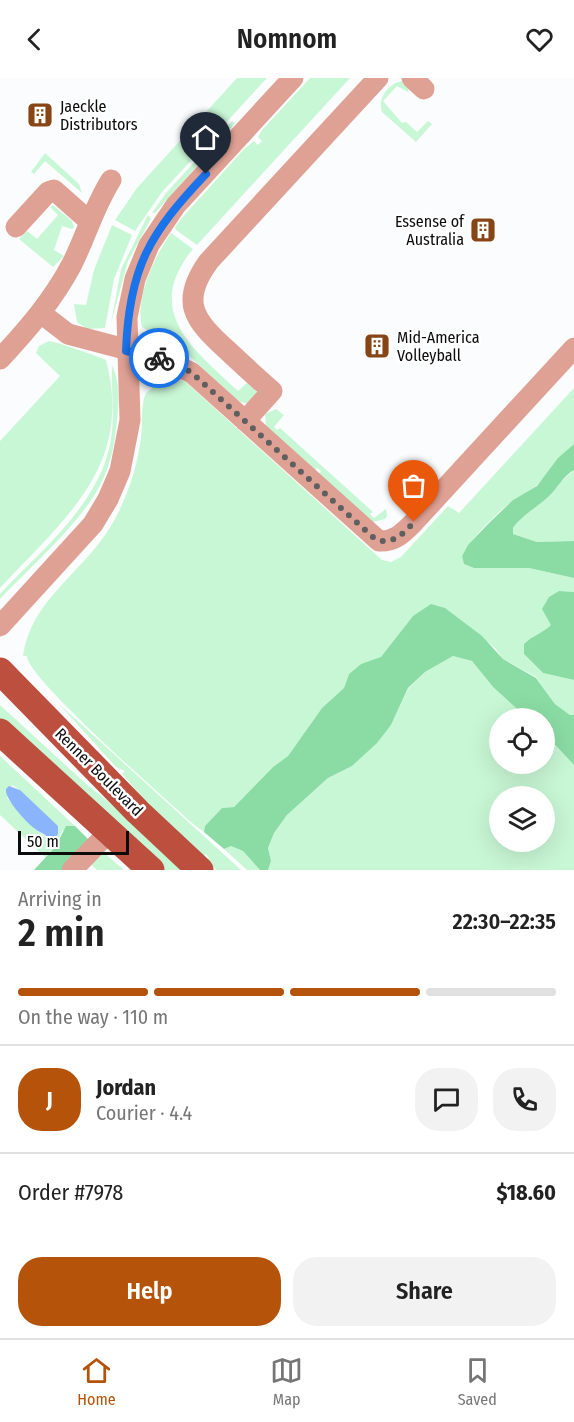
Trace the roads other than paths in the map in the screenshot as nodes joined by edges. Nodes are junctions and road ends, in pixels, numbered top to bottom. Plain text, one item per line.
1 (293, 78) edge
2 (378, 78) edge
3 (111, 180) dead end
4 (89, 221) junction
5 (16, 227) dead end
6 (42, 314) junction
7 (574, 348) edge
8 (126, 351) junction
9 (0, 359) edge
10 (244, 421) junction
11 (0, 626) edge
12 (0, 671) edge
13 (0, 696) edge
14 (0, 732) edge
15 (138, 812) junction
16 (109, 832) junction
17 (72, 870) edge
18 (151, 870) edge
19 (201, 870) edge

1 - 8 street
2 - 10 street
3 - 4 street
4 - 5 street
4 - 6 street
6 - 8 street
6 - 9 street
7 - 10 street
8 - 10 street
8 - 11 street
12 - 15 main road, Renner Boulevard
13 - 15 main road
14 - 16 main road
15 - 19 main road, Renner Boulevard
16 - 17 street
16 - 18 main road

